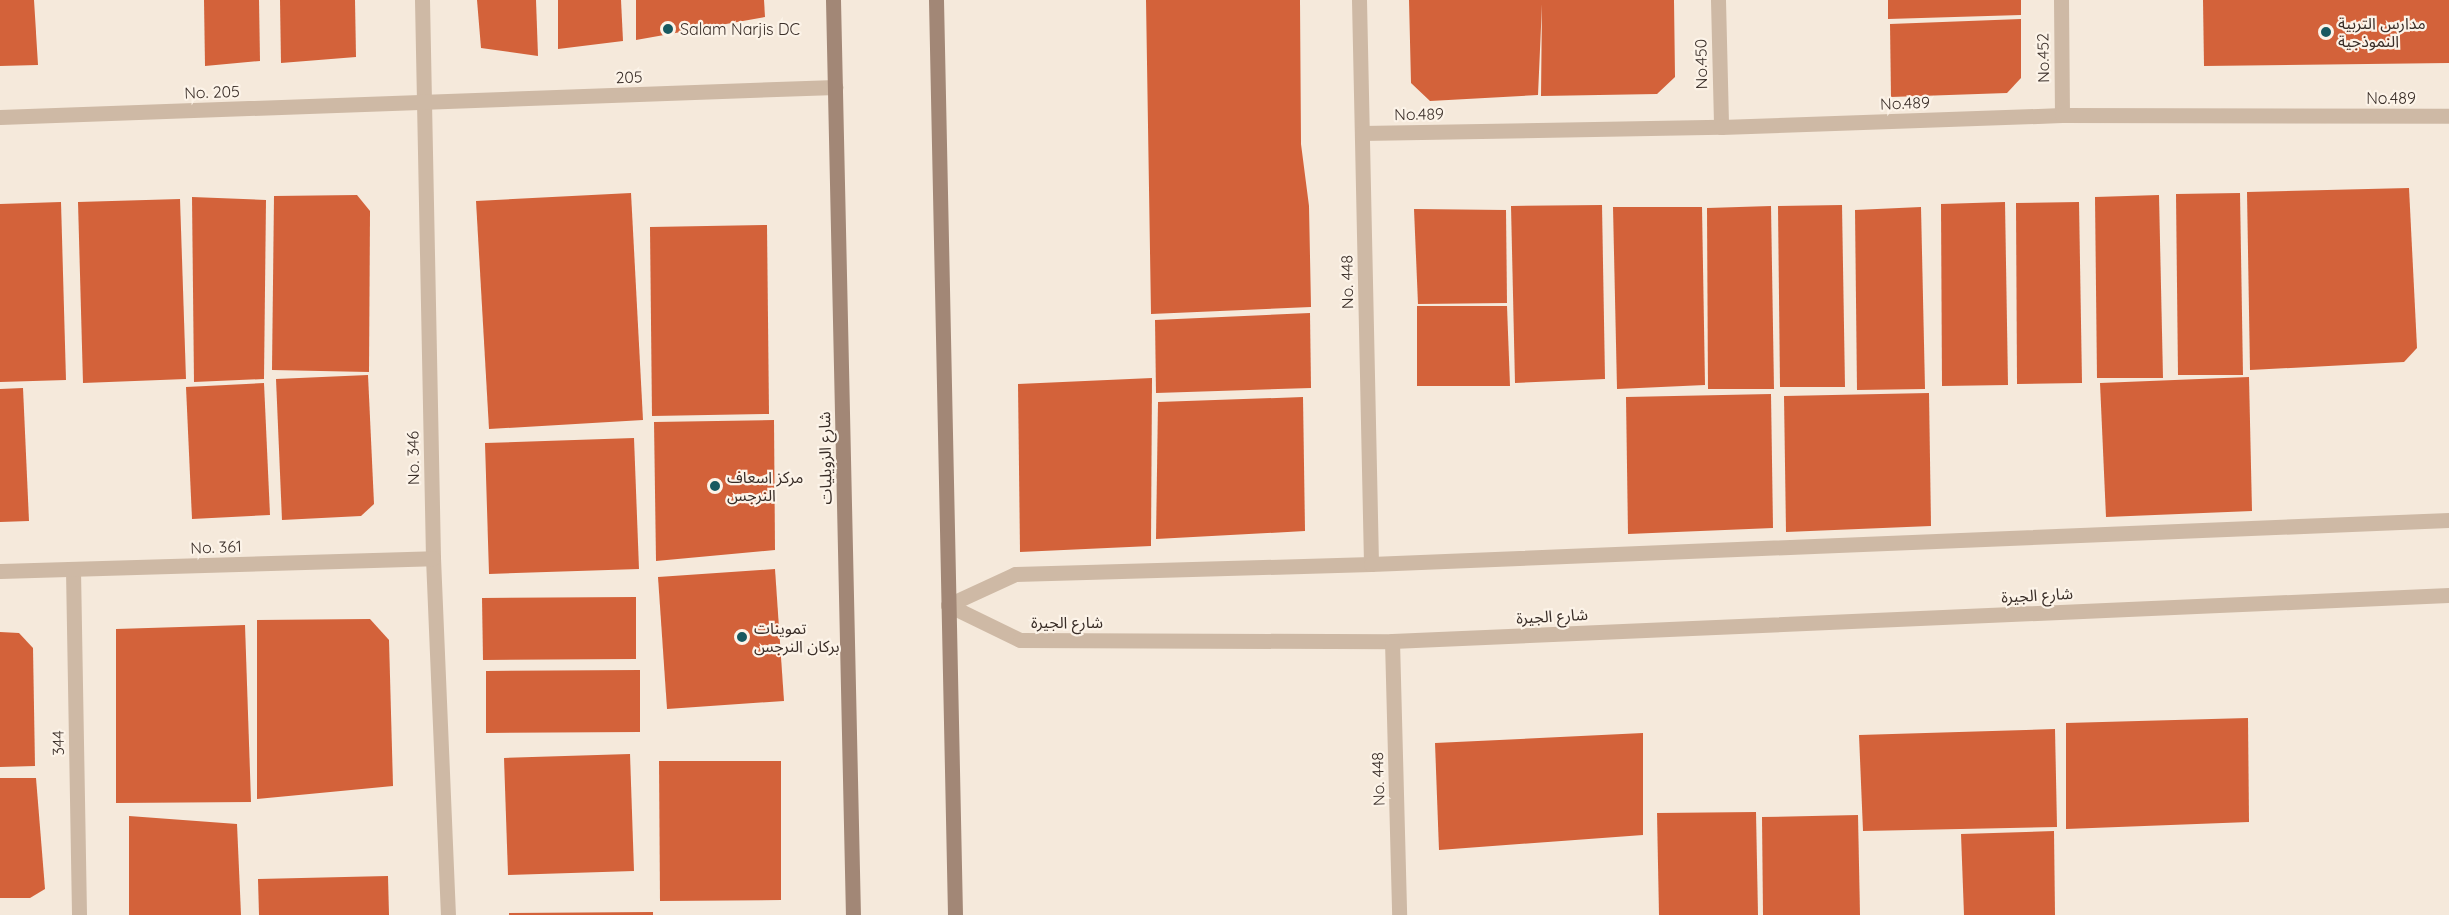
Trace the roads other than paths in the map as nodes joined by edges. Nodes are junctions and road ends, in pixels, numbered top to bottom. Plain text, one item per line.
1 (422, 0) edge
2 (833, 0) edge
3 (936, 0) edge
4 (1359, 0) edge
5 (1718, 0) edge
6 (2061, 0) edge
7 (835, 87) junction
8 (424, 103) junction
9 (2062, 115) junction
10 (2449, 116) edge
11 (0, 117) edge
12 (1721, 127) junction
13 (1362, 133) junction
14 (2449, 520) edge
15 (434, 558) junction
16 (1371, 564) junction
17 (73, 570) junction
18 (0, 571) edge
19 (2449, 595) edge
20 (948, 605) junction
21 (1392, 641) junction
22 (79, 915) edge
23 (448, 915) edge
24 (853, 915) edge
25 (956, 915) edge
26 (1400, 915) edge

1 - 8 street, No. 346
2 - 7 street, شارع الزويليات
3 - 20 street
4 - 13 street, No. 448
5 - 12 street, No.450
6 - 9 street, No.452
7 - 8 street, 205
7 - 24 street, شارع الزويليات
8 - 11 street, No. 205
8 - 15 street, No. 346
9 - 10 street, No.489
9 - 12 street, No.489
12 - 13 street, No.489
13 - 16 street, No. 448
14 - 16 street
15 - 17 street, No. 361
15 - 23 street, No. 346
16 - 20 street
17 - 18 street, No. 361
17 - 22 street, 344
19 - 21 street, شارع الجيرة
20 - 21 street, شارع الجيرة
20 - 25 street
21 - 26 street, No. 448

